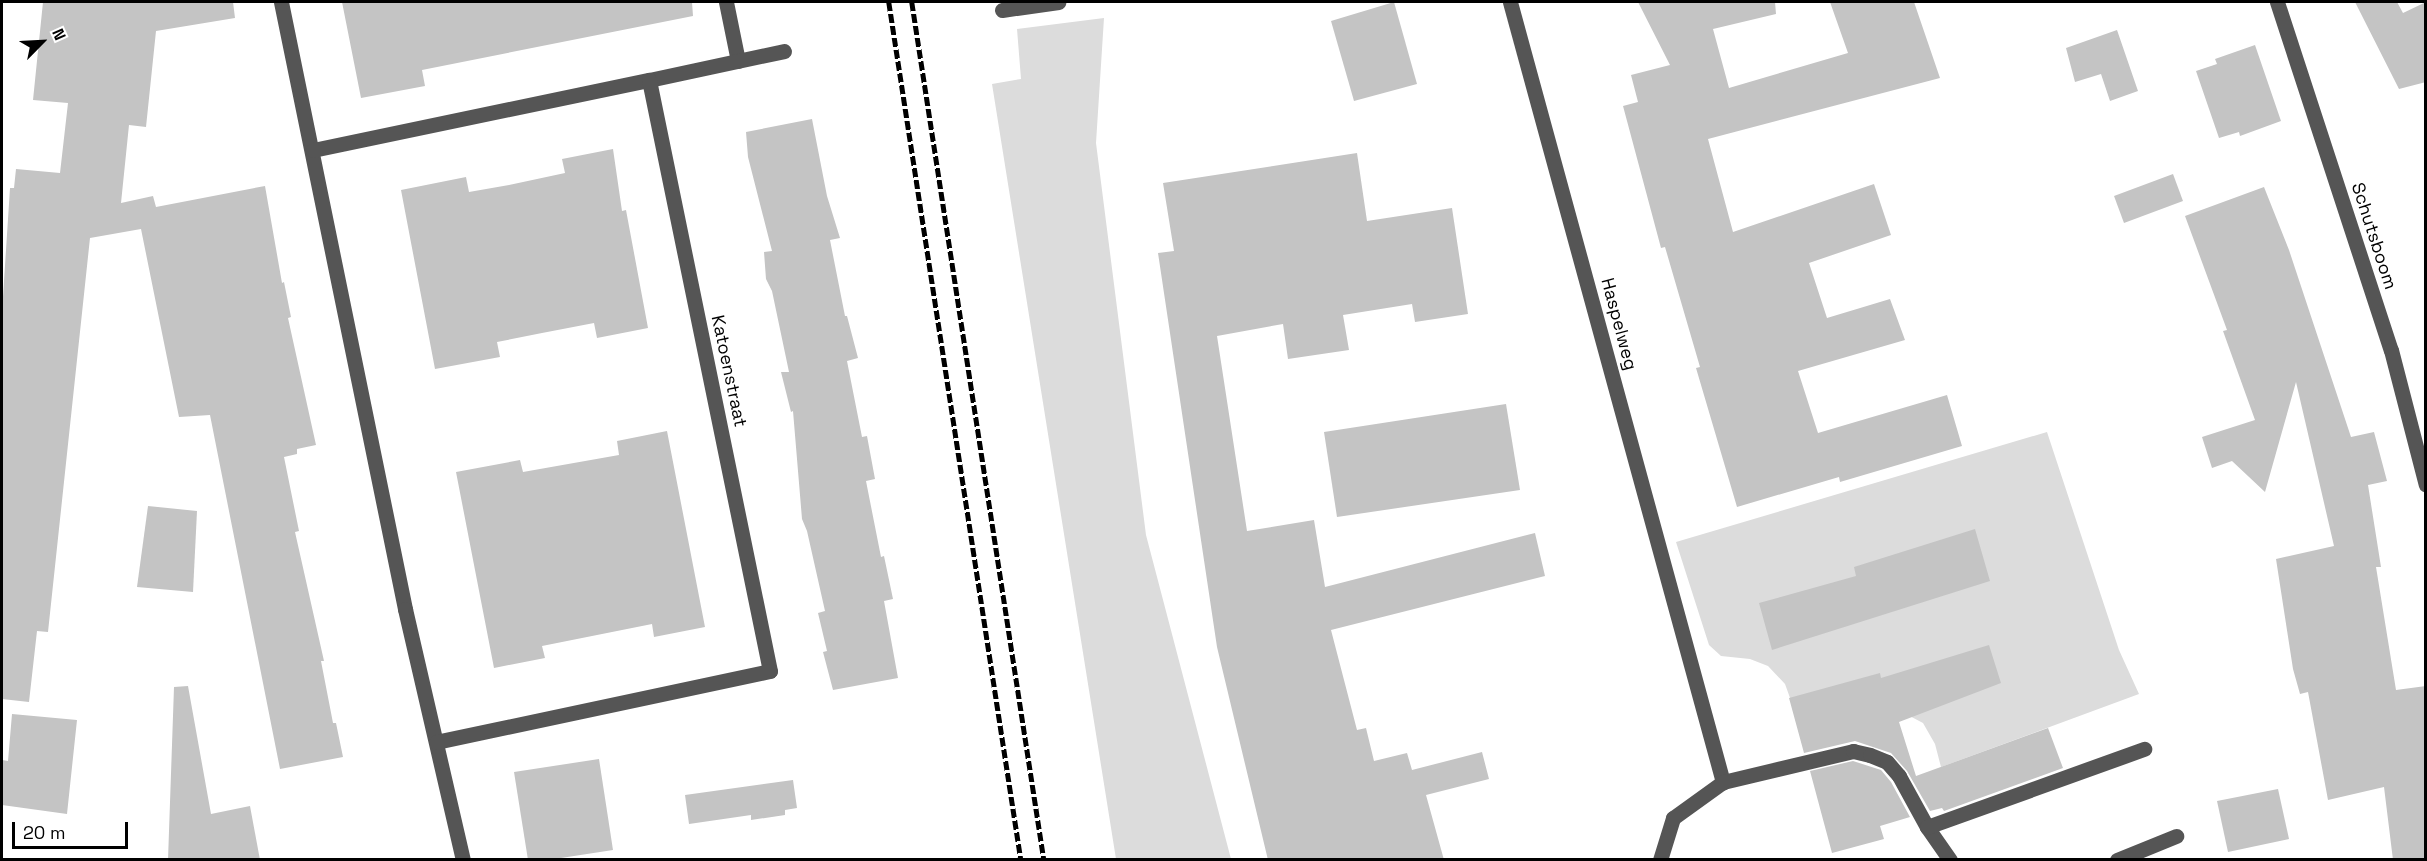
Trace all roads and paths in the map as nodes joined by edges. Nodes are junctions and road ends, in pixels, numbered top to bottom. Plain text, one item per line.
1 (281, 2) edge
2 (726, 2) edge
3 (1058, 2) edge
4 (1510, 2) edge
5 (2277, 2) edge
6 (1002, 10) dead end
7 (784, 51) dead end
8 (738, 61) junction
9 (649, 80) junction
10 (313, 150) junction
11 (2426, 485) edge
12 (436, 742) junction
13 (2144, 749) dead end
14 (1724, 782) junction
15 (1927, 827) junction
16 (2176, 836) dead end
17 (463, 860) edge
18 (1660, 860) edge
19 (1950, 860) edge
20 (2117, 860) edge

1 - 10 street
2 - 8 street
3 - 6 street
4 - 14 street, Haspelweg
5 - 11 street, Schutsboom
7 - 8 street
8 - 9 street
9 - 10 street
9 - 12 street, Katoenstraat
10 - 12 street
12 - 17 street
13 - 15 street
14 - 15 street
14 - 18 street
15 - 19 street
16 - 20 street

